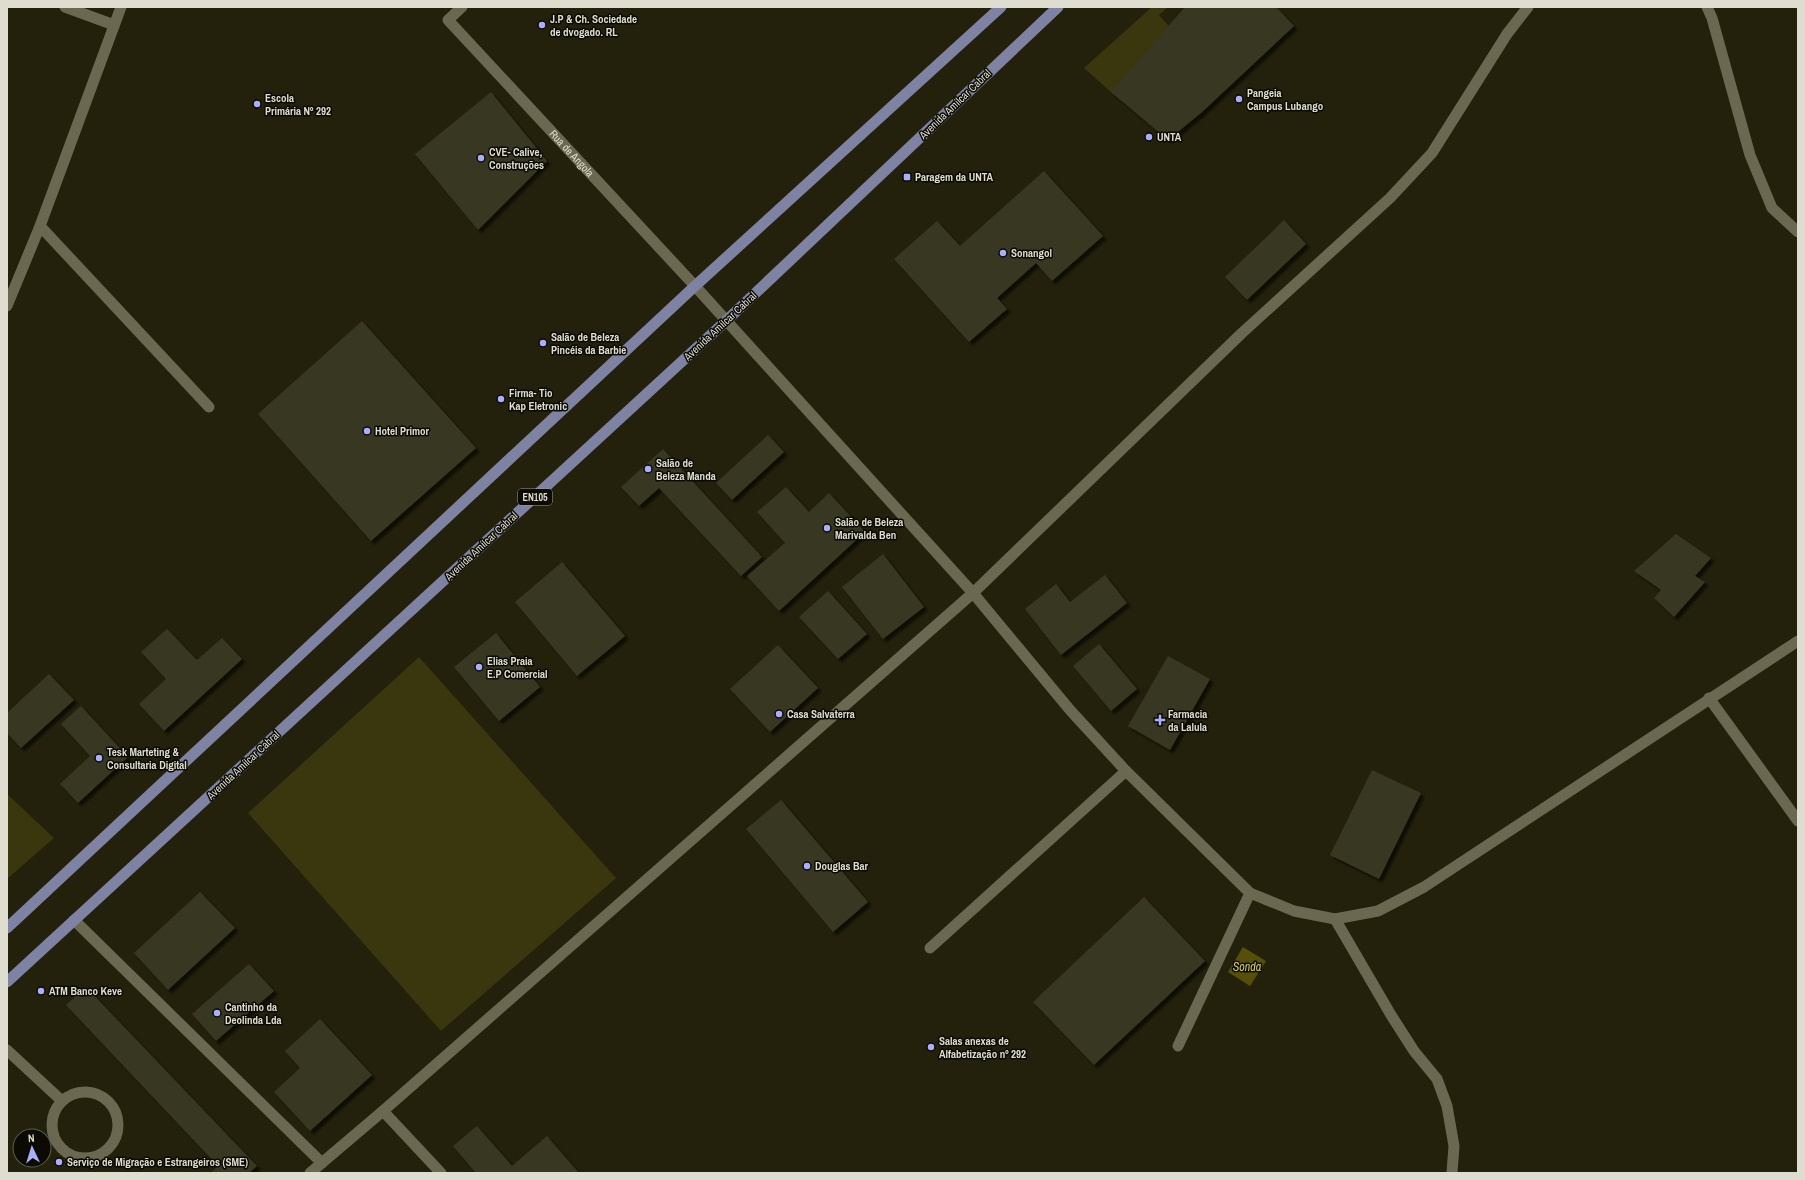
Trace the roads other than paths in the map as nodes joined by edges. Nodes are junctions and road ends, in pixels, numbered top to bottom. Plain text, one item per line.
1 (65, 7) edge
2 (122, 7) edge
3 (462, 7) edge
4 (1001, 7) edge
5 (1058, 7) edge
6 (1528, 7) edge
7 (1707, 7) edge
8 (114, 25) junction
9 (40, 226) junction
10 (1798, 232) edge
11 (696, 286) junction
12 (7, 306) edge
13 (727, 320) junction
14 (209, 407) dead end
15 (973, 593) junction
16 (1798, 641) edge
17 (1709, 698) junction
18 (1126, 771) junction
19 (1798, 821) edge
20 (1250, 893) junction
21 (1335, 919) junction
22 (74, 920) junction
23 (7, 928) edge
24 (930, 948) dead end
25 (7, 982) edge
26 (1178, 1046) dead end
27 (7, 1050) edge
28 (62, 1101) junction
29 (383, 1111) junction
30 (322, 1163) junction
31 (310, 1173) edge
32 (441, 1173) edge
33 (1452, 1173) edge

1 - 8 street
2 - 8 street
3 - 11 street, Rua de Angola
4 - 11 main road
5 - 13 main road, Avenida Amílcar Cabral / EN105
6 - 15 street
7 - 10 street
8 - 9 street
9 - 12 street
9 - 14 street
11 - 13 street, Rua de Angola
11 - 23 main road
13 - 15 street, Rua de Angola
13 - 22 main road, Avenida Amílcar Cabral / EN105
15 - 18 street, Rua de Angola
15 - 29 street
16 - 17 street
17 - 19 street
17 - 21 street
18 - 20 street, Rua de Angola
18 - 24 street
20 - 21 street
20 - 26 street
21 - 33 street
22 - 25 main road, Avenida Amílcar Cabral / EN105
22 - 30 street
27 - 28 street
28 - 28 street
29 - 30 street
29 - 32 street
30 - 31 street

